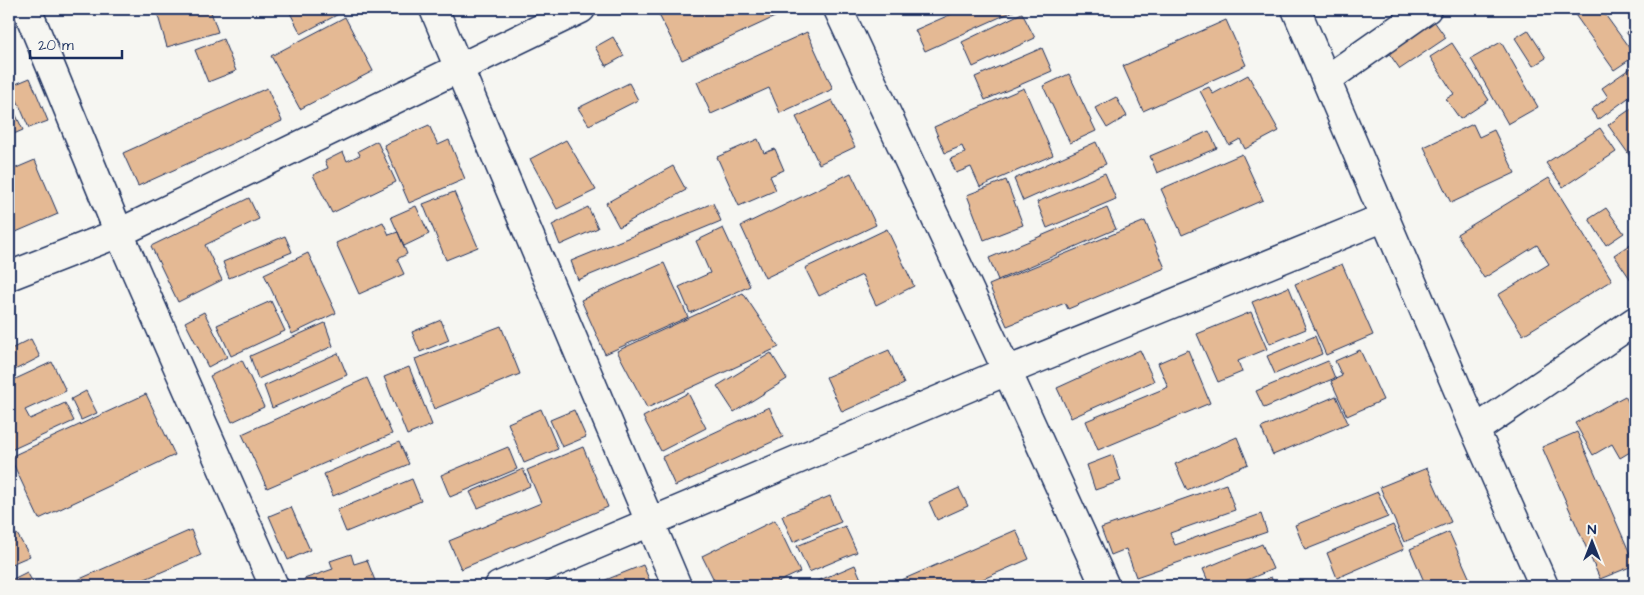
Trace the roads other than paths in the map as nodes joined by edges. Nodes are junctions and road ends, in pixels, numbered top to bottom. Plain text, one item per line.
1 (27, 9) edge
2 (434, 9) edge
3 (581, 9) edge
4 (838, 9) edge
5 (1296, 9) edge
6 (1427, 9) edge
7 (460, 67) junction
8 (1326, 80) junction
9 (1385, 217) junction
10 (119, 233) junction
11 (9, 276) edge
12 (1635, 321) edge
13 (1007, 371) junction
14 (1475, 430) junction
15 (650, 524) junction
16 (274, 586) edge
17 (499, 586) edge
18 (677, 586) edge
19 (1105, 586) edge
20 (1544, 586) edge

1 - 10 street
2 - 7 street
3 - 7 street
4 - 13 street
5 - 8 street
6 - 8 street
7 - 10 street
7 - 15 street
8 - 9 street
9 - 13 street
9 - 14 street
10 - 11 street
10 - 16 street
12 - 14 street
13 - 15 street
13 - 19 street
14 - 20 street
15 - 17 street
15 - 18 street

